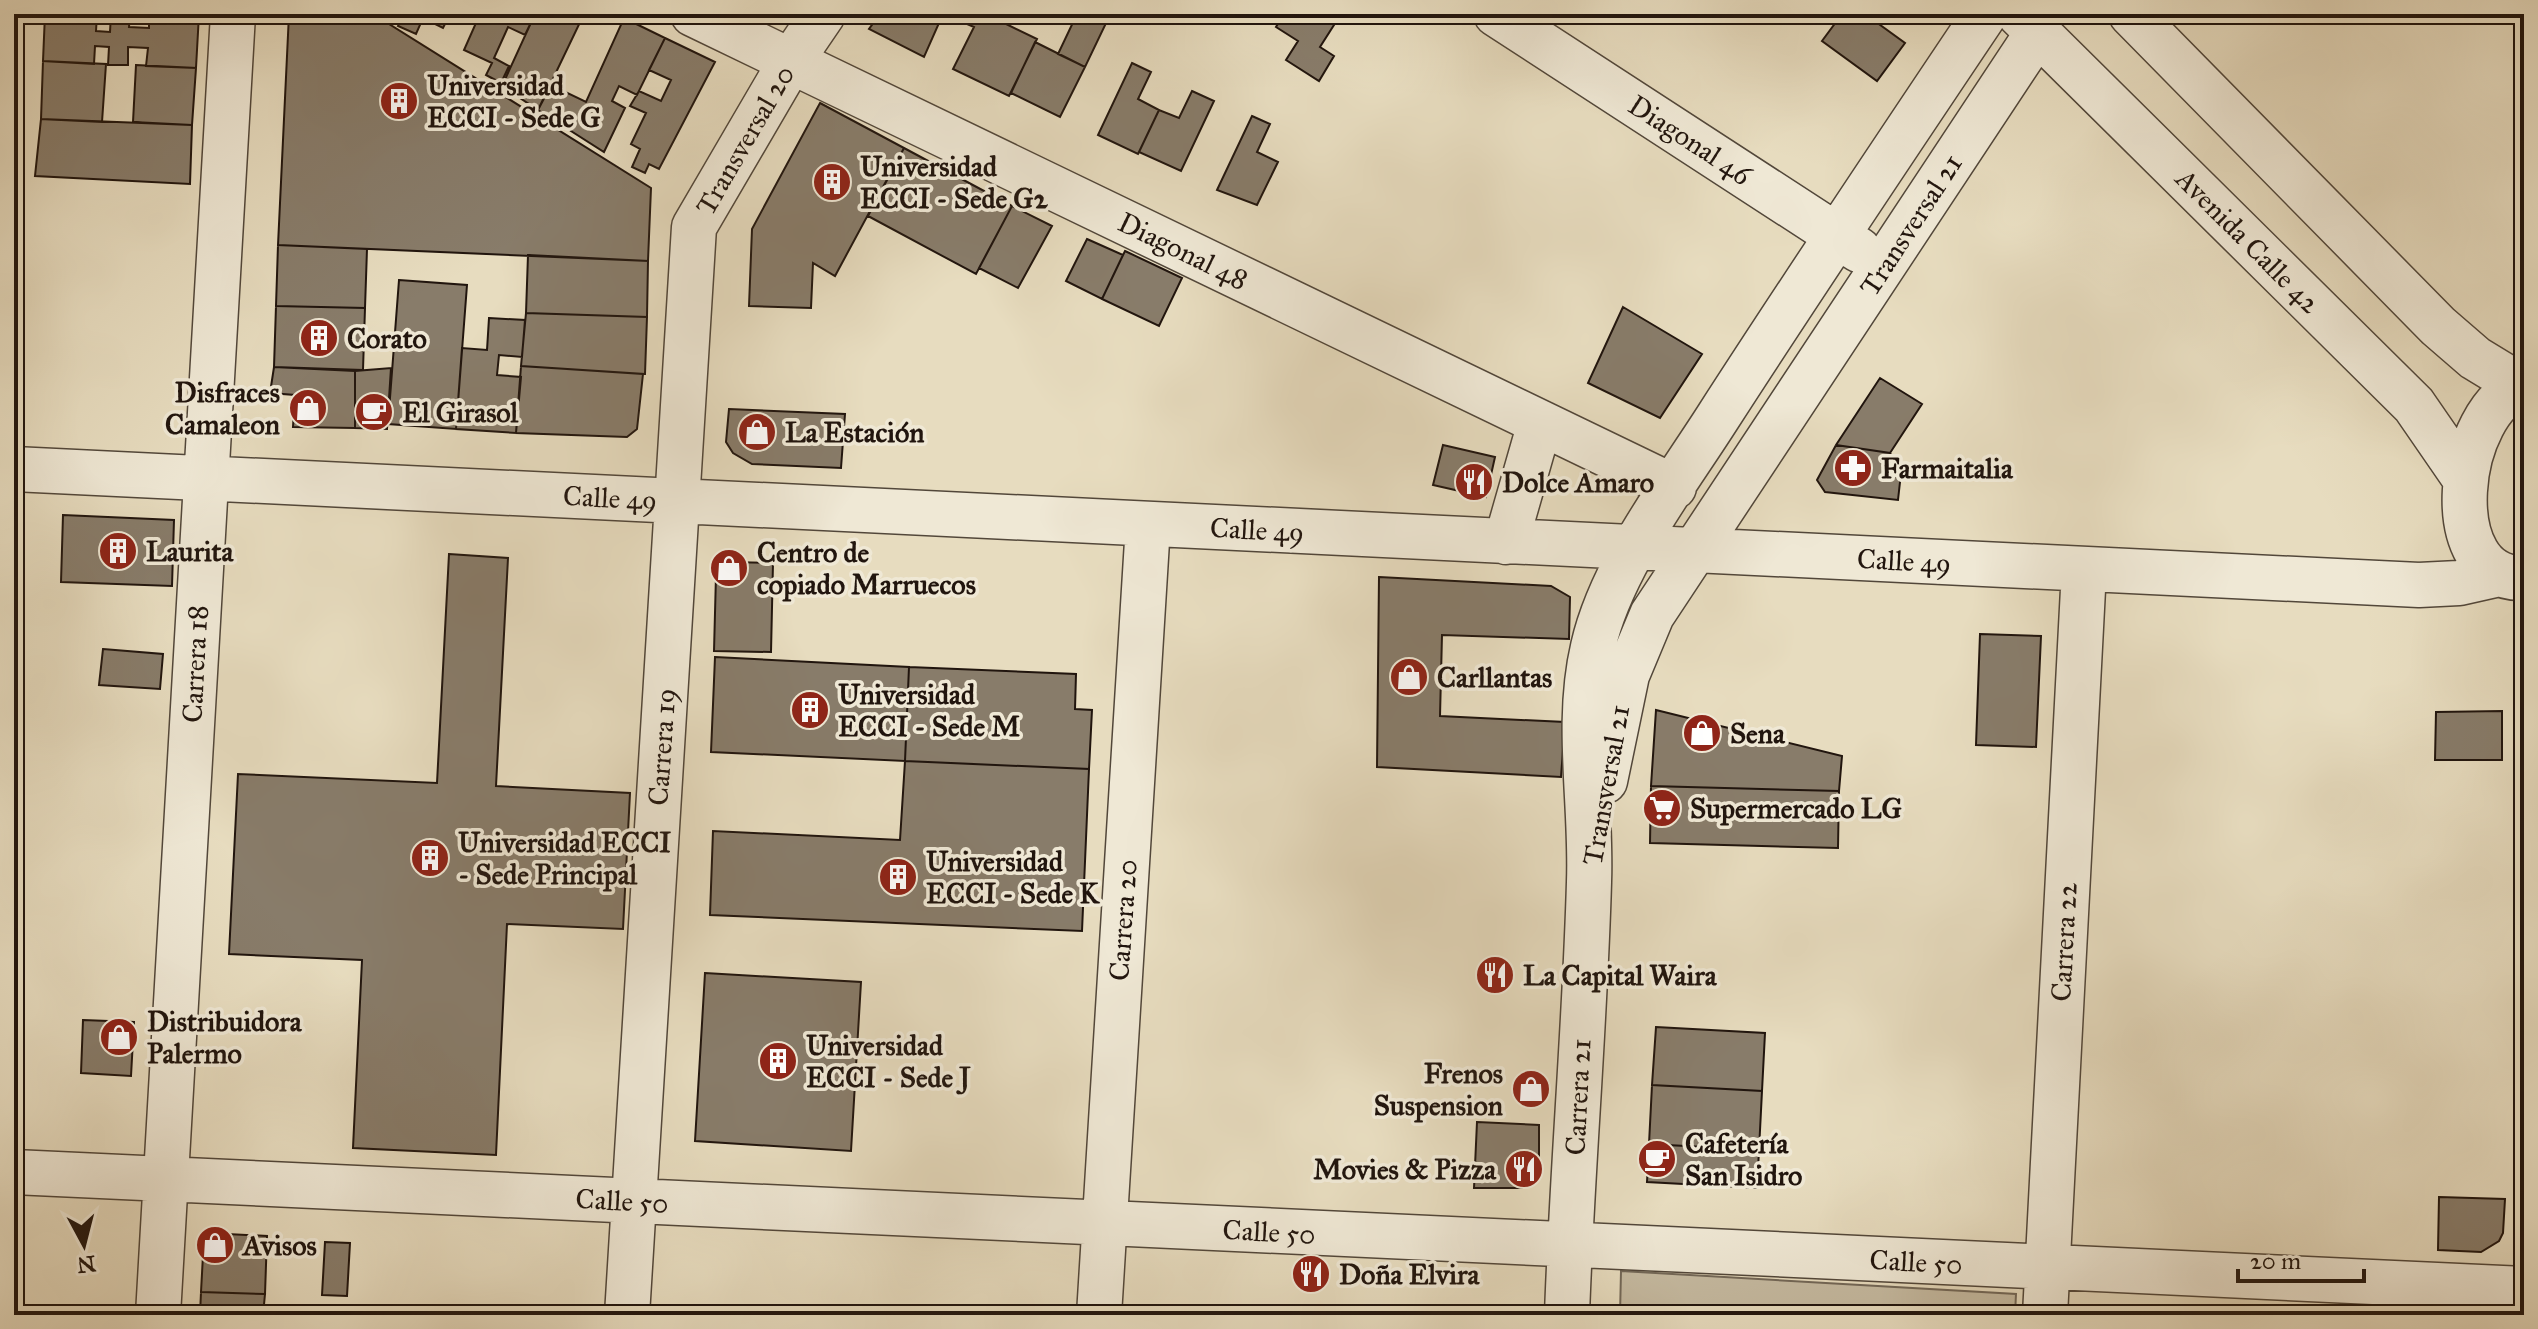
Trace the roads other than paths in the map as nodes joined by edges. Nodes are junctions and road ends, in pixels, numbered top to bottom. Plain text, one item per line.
1 (233, 14) edge
2 (693, 14) edge
3 (823, 14) edge
4 (1496, 14) edge
5 (1985, 14) edge
6 (2131, 14) edge
7 (2032, 20) edge
8 (791, 61) junction
9 (694, 227) joint
10 (1836, 234) junction
11 (1884, 266) junction
12 (2522, 386) edge
13 (1540, 423) junction
14 (14, 469) edge
15 (205, 479) junction
16 (2465, 479) junction
17 (1674, 487) junction
18 (678, 502) junction
19 (1148, 525) junction
20 (1506, 542) junction
21 (1634, 549) junction
22 (1694, 551) junction
23 (2084, 570) junction
24 (2512, 576) edge
25 (1589, 878) junction
26 (14, 1172) edge
27 (166, 1180) junction
28 (634, 1202) junction
29 (1104, 1224) junction
30 (1570, 1247) junction
31 (2047, 1268) junction
32 (2524, 1289) edge
33 (158, 1315) edge
34 (627, 1315) edge
35 (1099, 1315) edge
36 (1567, 1315) edge
37 (2045, 1315) edge

1 - 15 street, Carrera 18
2 - 8 street, Diagonal 48
3 - 8 street, Transversal 20
4 - 10 street, Diagonal 46
5 - 10 street, Transversal 21
6 - 12 street
7 - 11 street, Transversal 21
7 - 16 street, Avenida Calle 42
8 - 9 street, Transversal 20
8 - 13 street, Diagonal 48
9 - 18 street, Carrera 19
10 - 11 street, Diagonal 46
10 - 17 street, Transversal 21
11 - 22 street, Transversal 21
12 - 16 street
13 - 17 street, Diagonal 48
13 - 20 street
14 - 15 street, Calle 49
15 - 18 street, Calle 49
15 - 27 street, Carrera 18
16 - 24 street
17 - 21 street, Transversal 21
18 - 19 street, Calle 49
18 - 28 street, Carrera 19
19 - 20 street, Calle 49
19 - 29 street, Carrera 20
20 - 21 street, Calle 49
21 - 22 street, Calle 49
21 - 25 street, Transversal 21
22 - 23 street, Calle 49
22 - 25 street, Transversal 21
23 - 24 street, Calle 49
23 - 31 street, Carrera 22
25 - 30 street, Carrera 21
26 - 27 street, Calle 50
27 - 28 street, Calle 50
27 - 33 street, Carrera 18
28 - 29 street, Calle 50
28 - 34 street, Carrera 19
29 - 30 street, Calle 50
29 - 35 street, Carrera 20
30 - 31 street, Calle 50
30 - 36 street, Carrera 21
31 - 32 street, Calle 50
31 - 37 street, Carrera 22

